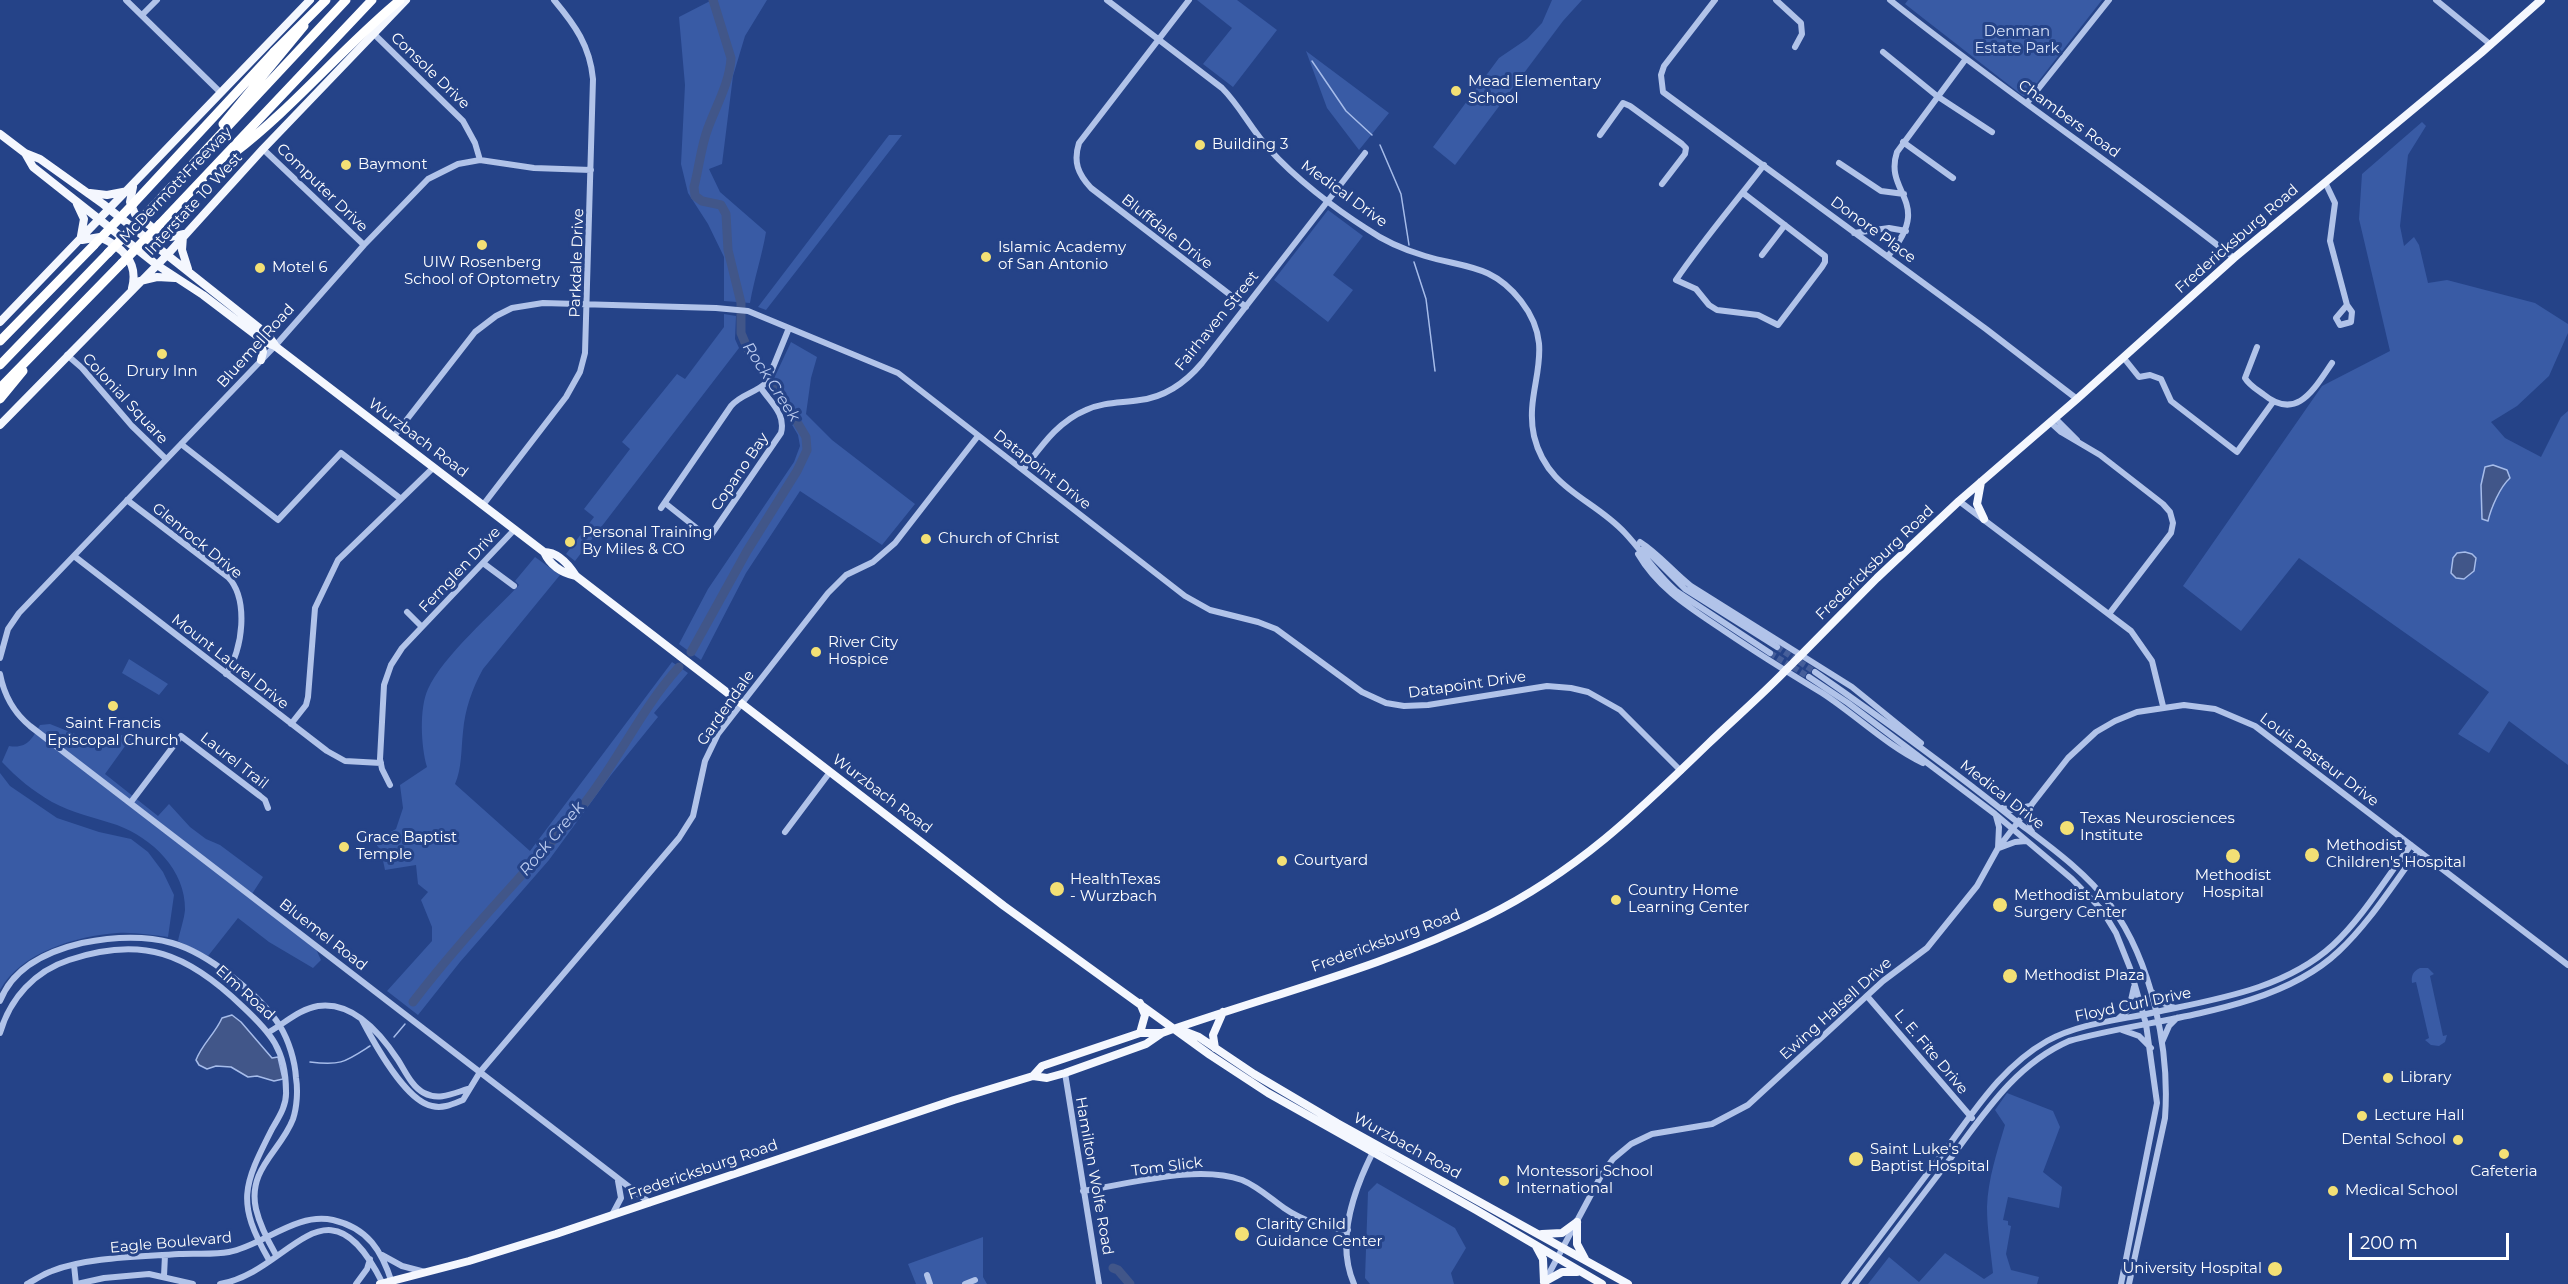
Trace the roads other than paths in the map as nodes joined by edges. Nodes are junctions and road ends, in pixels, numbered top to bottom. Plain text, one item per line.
1 (126, 0) edge
2 (157, 0) edge
3 (310, 0) edge
4 (324, 0) edge
5 (346, 0) edge
6 (372, 0) edge
7 (400, 0) edge
8 (406, 0) edge
9 (554, 0) edge
10 (1107, 0) edge
11 (1189, 0) edge
12 (1715, 0) edge
13 (1776, 0) edge
14 (1890, 0) edge
15 (2109, 0) edge
16 (2436, 0) edge
17 (2541, 0) edge
18 (142, 15) junction
19 (374, 34) junction
20 (1158, 40) junction
21 (2491, 45) junction
22 (1795, 47) dead end
23 (1882, 52) dead end
24 (1965, 60) junction
25 (221, 93) junction
26 (1937, 96) junction
27 (2027, 103) junction
28 (1992, 132) dead end
29 (0, 134) edge
30 (1600, 135) dead end
31 (1904, 142) junction
32 (263, 149) junction
33 (24, 153) junction
34 (1365, 153) dead end
35 (480, 160) junction
36 (195, 161) junction
37 (1839, 163) dead end
38 (1764, 165) junction
39 (591, 170) junction
40 (208, 173) junction
41 (1953, 178) dead end
42 (2325, 182) junction
43 (1662, 184) dead end
44 (131, 187) junction
45 (85, 191) junction
46 (1743, 193) junction
47 (1904, 194) junction
48 (75, 200) junction
49 (1328, 200) junction
50 (110, 210) junction
51 (100, 220) junction
52 (1785, 225) junction
53 (1906, 231) junction
54 (1854, 233) junction
55 (184, 235) junction
56 (78, 242) junction
57 (364, 245) junction
58 (167, 255) junction
59 (1762, 255) dead end
60 (1888, 256) junction
61 (2234, 258) junction
62 (157, 264) junction
63 (190, 272) junction
64 (178, 279) junction
65 (140, 281) junction
66 (132, 288) junction
67 (587, 304) junction
68 (2347, 305) dead end
69 (1246, 307) junction
70 (67, 320) junction
71 (0, 322) edge
72 (789, 328) junction
73 (260, 338) junction
74 (0, 341) edge
75 (275, 346) junction
76 (2257, 347) dead end
77 (67, 355) junction
78 (2122, 357) junction
79 (261, 360) junction
80 (2332, 363) dead end
81 (0, 364) edge
82 (0, 388) edge
83 (761, 388) junction
84 (0, 399) edge
85 (2077, 399) junction
86 (2272, 402) junction
87 (2053, 420) junction
88 (0, 425) edge
89 (394, 436) junction
90 (978, 436) junction
91 (181, 444) junction
92 (166, 459) junction
93 (434, 466) junction
94 (1023, 470) junction
95 (1981, 482) junction
96 (400, 499) junction
97 (127, 500) junction
98 (1959, 501) junction
99 (483, 505) junction
100 (1984, 519) junction
101 (515, 529) junction
102 (1625, 533) junction
103 (1640, 542) junction
104 (74, 556) junction
105 (483, 563) junction
106 (514, 586) dead end
107 (407, 612) dead end
108 (2109, 614) junction
109 (422, 627) junction
110 (1777, 647) tunnel mouth
111 (1770, 653) tunnel mouth
112 (1800, 656) junction
113 (0, 658) edge
114 (1785, 670) junction
115 (1815, 672) tunnel mouth
116 (0, 674) edge
117 (226, 674) junction
118 (1809, 677) tunnel mouth
119 (741, 704) junction
120 (2163, 706) junction
121 (291, 723) junction
122 (1937, 758) junction
123 (381, 763) junction
124 (1935, 769) junction
125 (1682, 771) junction
126 (830, 772) junction
127 (390, 785) dead end
128 (130, 802) junction
129 (2031, 806) junction
130 (268, 808) dead end
131 (2001, 808) junction
132 (1995, 814) junction
133 (2018, 822) junction
134 (2012, 829) junction
135 (785, 832) dead end
136 (2033, 833) junction
137 (2027, 841) junction
138 (2411, 845) junction
139 (1998, 848) junction
140 (2418, 850) junction
141 (2568, 965) edge
142 (2134, 984) junction
143 (2149, 988) junction
144 (1867, 996) junction
145 (0, 1001) edge
146 (1139, 1002) junction
147 (2176, 1008) junction
148 (1223, 1012) junction
149 (2156, 1012) junction
150 (2144, 1015) junction
151 (2178, 1017) junction
152 (362, 1020) junction
153 (2115, 1021) junction
154 (2157, 1021) junction
155 (2146, 1024) junction
156 (280, 1026) junction
157 (1175, 1028) junction
158 (2118, 1030) junction
159 (269, 1032) junction
160 (0, 1033) edge
161 (1162, 1033) junction
162 (1140, 1034) junction
163 (2162, 1042) junction
164 (1215, 1048) junction
165 (2151, 1049) junction
166 (1073, 1056) junction
167 (2014, 1064) junction
168 (480, 1072) junction
169 (2020, 1072) junction
170 (1065, 1073) junction
171 (1033, 1076) junction
172 (468, 1089) junction
173 (1971, 1116) junction
174 (1977, 1123) junction
175 (1375, 1148) junction
176 (2143, 1177) junction
177 (617, 1178) junction
178 (2152, 1179) junction
179 (1083, 1191) junction
180 (650, 1203) junction
181 (612, 1215) junction
182 (1577, 1222) junction
183 (1348, 1230) junction
184 (1537, 1233) junction
185 (266, 1238) junction
186 (258, 1241) junction
187 (1535, 1244) junction
188 (1563, 1248) junction
189 (379, 1253) junction
190 (276, 1255) junction
191 (165, 1256) junction
192 (1558, 1258) junction
193 (370, 1259) junction
194 (269, 1260) junction
195 (1585, 1260) junction
196 (74, 1265) junction
197 (425, 1272) junction
198 (1579, 1272) junction
199 (927, 1275) dead end
200 (164, 1276) junction
201 (975, 1280) dead end
202 (386, 1283) edge
203 (1543, 1283) edge
204 (27, 1284) edge
205 (77, 1284) edge
206 (194, 1284) edge
207 (220, 1284) edge
208 (356, 1284) edge
209 (930, 1284) edge
210 (965, 1284) edge
211 (1099, 1284) edge
212 (1354, 1284) edge
213 (1602, 1284) edge
214 (1628, 1284) edge
215 (1844, 1284) edge
216 (1855, 1284) edge
217 (2121, 1284) edge
218 (2129, 1284) edge

1 - 18 street
2 - 18 street
3 - 25 main road
4 - 36 highway
4 - 74 highway, bridge
5 - 36 highway, McDermott Freeway
6 - 40 highway, McDermott Freeway
7 - 40 highway
8 - 19 main road, Interstate 10 West
9 - 39 street, Parkdale Drive
10 - 20 street, Medical Drive
11 - 20 street
12 - 38 street, Donore Place
13 - 22 street
14 - 24 street, Chambers Road
15 - 27 street
16 - 21 street
17 - 21 main road, Fredericksburg Road
18 - 25 street
19 - 32 main road, Interstate 10 West
19 - 35 street, Console Drive
20 - 49 street, Medical Drive
20 - 69 street, Bluffdale Drive
21 - 42 main road, Fredericksburg Road
23 - 26 street
24 - 26 street
24 - 27 street, Chambers Road
25 - 44 main road
26 - 28 street
26 - 31 street
27 - 61 street, Chambers Road
29 - 33 main road, Wurzbach Road
30 - 43 street
31 - 41 street
31 - 47 street
32 - 55 main road, Interstate 10 West
32 - 57 street, Computer Drive
33 - 45 main road, Wurzbach Road
33 - 48 main road, Wurzbach Road
34 - 49 street, Fairhaven Street
35 - 39 street, Bluemel Road
35 - 57 street, Bluemel Road
36 - 81 highway, McDermott Freeway, bridge
37 - 47 street
38 - 46 street
38 - 54 street, Donore Place
39 - 67 street, Parkdale Drive
40 - 70 highway, McDermott Freeway, bridge
42 - 61 main road, Fredericksburg Road
42 - 68 street
44 - 45 main road
44 - 50 main road
44 - 55 main road
45 - 50 main road, Wurzbach Road
46 - 52 street
46 - 52 street
47 - 53 street
48 - 51 main road, Wurzbach Road
48 - 56 main road
49 - 69 street, Fairhaven Street
49 - 102 street, Medical Drive
50 - 51 main road
50 - 58 main road, Wurzbach Road
51 - 56 main road
51 - 62 main road, Wurzbach Road
52 - 59 street
53 - 54 street
53 - 60 street
54 - 60 street, Donore Place
55 - 58 main road, Interstate 10 West
55 - 63 main road
56 - 66 main road
56 - 71 main road
57 - 75 street, Bluemel Road
58 - 62 main road, Interstate 10 West
58 - 63 main road, Wurzbach Road
60 - 85 street, Donore Place
61 - 78 main road, Fredericksburg Road
62 - 64 main road, Wurzbach Road
62 - 65 main road, Interstate 10 West
63 - 75 main road, Wurzbach Road
64 - 65 main road
64 - 73 main road, Wurzbach Road
65 - 66 main road, Interstate 10 West
66 - 77 main road, Interstate 10 West
67 - 72 street, Datapoint Drive
67 - 89 street, Datapoint Drive
67 - 99 street, Parkdale Drive
69 - 94 street, Fairhaven Street
70 - 82 highway, McDermott Freeway
70 - 84 highway
72 - 83 street
72 - 90 street, Datapoint Drive
73 - 75 main road, Wurzbach Road
73 - 79 main road
75 - 79 street, Bluemel Road
75 - 89 main road, Wurzbach Road
76 - 86 street
77 - 88 main road, Interstate 10 West
77 - 92 street, Colonial Square
78 - 85 main road, Fredericksburg Road
78 - 86 street
79 - 91 street, Bluemel Road
80 - 86 street
83 - 83 street, Copano Bay
85 - 87 main road, Fredericksburg Road
87 - 95 main road, Fredericksburg Road
87 - 108 street
89 - 93 main road, Wurzbach Road
90 - 94 street, Datapoint Drive
90 - 119 street, Gardendale
91 - 92 street, Bluemel Road
91 - 96 street
92 - 97 street, Bluemel Road
93 - 96 street
93 - 99 main road, Wurzbach Road
94 - 125 street, Datapoint Drive
95 - 98 main road, Fredericksburg Road
95 - 100 main road
96 - 121 street
97 - 104 street, Bluemel Road
97 - 117 street, Glenrock Drive
98 - 100 street
98 - 112 main road, Fredericksburg Road
99 - 101 main road, Wurzbach Road
100 - 108 street
101 - 105 street, Fernglen Drive
101 - 119 main road, Wurzbach Road
102 - 103 street, Medical Drive
102 - 111 street, Medical Drive
102 - 114 street
103 - 110 street, Medical Drive
103 - 112 street
104 - 113 street, Bluemel Road
104 - 117 street, Mount Laurel Drive
105 - 106 street
105 - 109 street, Fernglen Drive
107 - 109 street, Fernglen Drive
108 - 120 street
109 - 123 street, Fernglen Drive
112 - 114 main road, Fredericksburg Road, bridge
112 - 122 street
114 - 124 street
114 - 125 main road, Fredericksburg Road
115 - 122 street, Medical Drive
116 - 128 street, Bluemel Road
117 - 121 street, Mount Laurel Drive
118 - 124 street, Medical Drive
119 - 126 main road, Wurzbach Road
119 - 168 street, Gardendale
120 - 129 street, Ewing Halsell Drive
120 - 138 street, Louis Pasteur Drive
121 - 123 street, Mount Laurel Drive
122 - 131 street, Medical Drive
123 - 127 street, Fernglen Drive
124 - 132 street, Medical Drive
125 - 148 main road, Fredericksburg Road
126 - 135 street
126 - 146 main road, Wurzbach Road
128 - 130 street, Laurel Trail
128 - 168 street, Bluemel Road
129 - 131 street
129 - 133 street, Ewing Halsell Drive
129 - 136 street
131 - 133 street, Medical Drive
132 - 134 street, Medical Drive
132 - 139 street
133 - 134 street, Ewing Halsell Drive
133 - 136 street, Medical Drive
134 - 137 street, Medical Drive
134 - 139 street, Ewing Halsell Drive
136 - 143 street, Medical Drive
137 - 139 street
137 - 142 street, Medical Drive
138 - 140 street, Louis Pasteur Drive
138 - 147 street, Floyd Curl Drive
139 - 144 street, Ewing Halsell Drive
140 - 141 street, Louis Pasteur Drive
140 - 151 street, Floyd Curl Drive
142 - 150 street, Medical Drive
142 - 153 street
143 - 147 street
143 - 149 street, Medical Drive
144 - 173 street, L. E. Fite Drive
144 - 182 street, Ewing Halsell Drive
145 - 156 street, Elm Road
146 - 157 main road, Wurzbach Road
146 - 162 main road
147 - 149 street, Floyd Curl Drive
148 - 157 main road, Fredericksburg Road
148 - 164 main road
149 - 150 street, Floyd Curl Drive
149 - 154 street, Medical Drive
150 - 153 street, Floyd Curl Drive
150 - 155 street, Medical Drive
151 - 154 street, Floyd Curl Drive
151 - 163 street
152 - 156 street
152 - 172 street
152 - 172 street, Gardendale
153 - 167 street, Floyd Curl Drive
154 - 155 street, Floyd Curl Drive
154 - 163 street, Medical Drive
155 - 158 street, Floyd Curl Drive
155 - 165 street, Medical Drive
156 - 159 street
156 - 185 street, Elm Road
157 - 161 main road, Fredericksburg Road
157 - 164 main road, Wurzbach Road
157 - 175 main road, Wurzbach Road
158 - 165 street
158 - 169 street, Floyd Curl Drive
159 - 160 street, Elm Road
159 - 186 street, Elm Road
161 - 162 main road, Fredericksburg Road
161 - 170 main road, Fredericksburg Road
162 - 166 main road, Fredericksburg Road
163 - 178 street, Medical Drive
164 - 175 main road, Wurzbach Road
165 - 176 street, Medical Drive
166 - 170 main road
166 - 171 main road, Fredericksburg Road
167 - 169 street
167 - 173 street, Floyd Curl Drive
168 - 172 street, Gardendale
168 - 177 street, Bluemel Road
169 - 174 street, Floyd Curl Drive
170 - 171 main road, Fredericksburg Road
170 - 179 street, Hamilton Wolfe Road
171 - 180 main road, Fredericksburg Road
173 - 174 street, L. E. Fite Drive
173 - 215 street, Floyd Curl Drive
174 - 216 street, Floyd Curl Drive
175 - 183 street
175 - 184 main road, Wurzbach Road
175 - 187 main road, Wurzbach Road
176 - 178 street
176 - 217 street, Medical Drive
177 - 180 street, Bluemel Road
177 - 181 street
178 - 218 street, Medical Drive
179 - 183 street, Tom Slick
179 - 211 street, Hamilton Wolfe Road
180 - 181 main road, Fredericksburg Road
181 - 197 main road, Fredericksburg Road
182 - 184 main road
182 - 188 street, Ewing Halsell Drive
182 - 195 main road
183 - 212 street
184 - 188 main road, Wurzbach Road
185 - 186 street, Eagle Boulevard
185 - 189 street, Eagle Boulevard
185 - 190 street, Elm Road
186 - 191 street, Eagle Boulevard
186 - 194 street, Elm Road
187 - 192 main road, Wurzbach Road
187 - 203 main road
188 - 192 street, Ewing Halsell Drive
188 - 195 main road, Wurzbach Road
189 - 197 street
189 - 202 street, Eagle Boulevard
190 - 193 street
190 - 194 street
191 - 196 street, Eagle Boulevard
191 - 200 street
192 - 198 main road, Wurzbach Road
192 - 203 street, Ewing Halsell Drive
193 - 202 street
193 - 208 street
194 - 207 street
195 - 214 main road, Wurzbach Road
196 - 204 street, Eagle Boulevard
196 - 205 street
197 - 202 main road, Fredericksburg Road
198 - 203 main road
198 - 213 main road, Wurzbach Road
199 - 209 street
200 - 205 street, Eagle Boulevard
200 - 206 street, Eagle Boulevard
201 - 210 street

